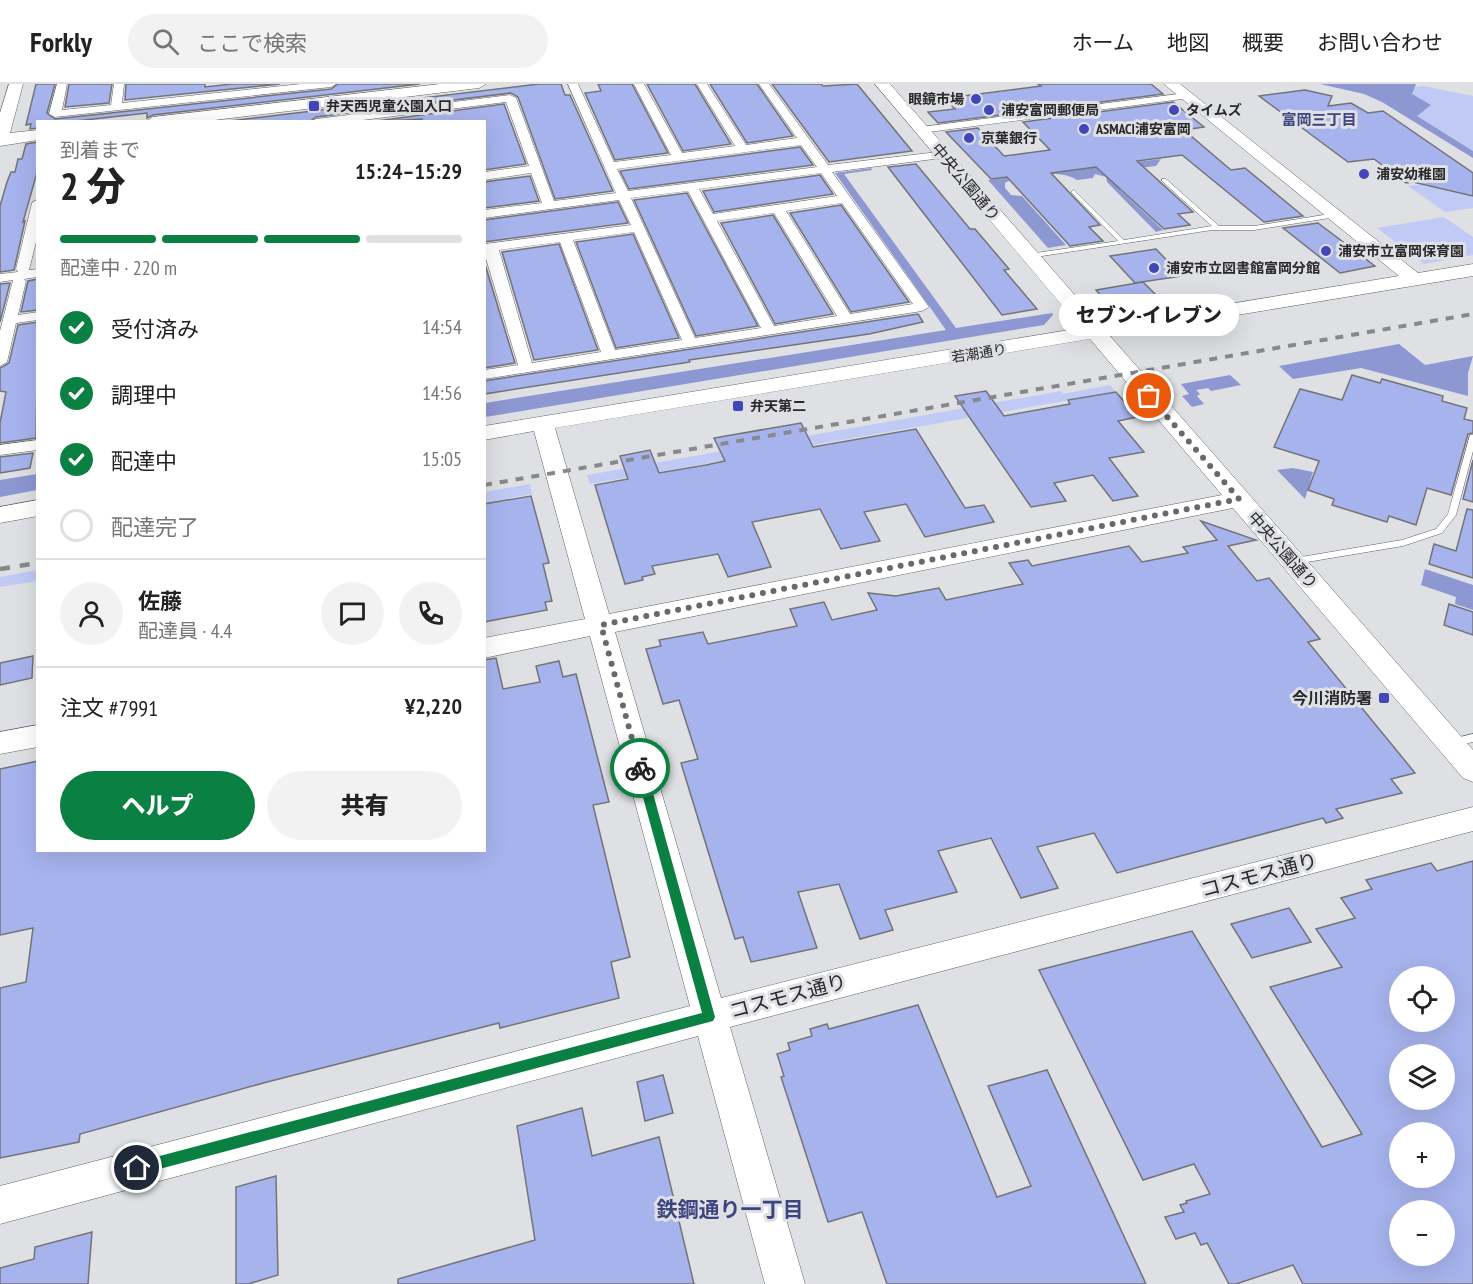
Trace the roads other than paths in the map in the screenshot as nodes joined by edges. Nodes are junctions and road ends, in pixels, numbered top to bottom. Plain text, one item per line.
1 (16, 84) edge
2 (62, 84) edge
3 (119, 84) edge
4 (331, 84) edge
5 (479, 84) edge
6 (573, 84) edge
7 (639, 84) edge
8 (702, 84) edge
9 (764, 84) edge
10 (882, 84) edge
11 (1171, 84) edge
12 (300, 86) edge
13 (236, 89) edge
14 (1186, 96) junction
15 (448, 106) junction
16 (116, 108) junction
17 (236, 112) junction
18 (385, 118) edge
19 (170, 120) edge
20 (340, 120) edge
21 (452, 120) edge
22 (921, 130) junction
23 (36, 135) edge
24 (0, 140) edge
25 (804, 141) junction
26 (743, 149) junction
27 (942, 154) junction
28 (678, 157) junction
29 (609, 166) junction
30 (536, 169) junction
31 (824, 169) junction
32 (486, 176) edge
33 (1164, 180) dead end
34 (692, 187) junction
35 (1074, 192) dead end
36 (623, 195) junction
37 (845, 199) junction
38 (549, 205) junction
39 (778, 208) junction
40 (486, 213) edge
41 (1336, 215) junction
42 (36, 218) edge
43 (709, 218) junction
44 (638, 228) junction
45 (1217, 228) junction
46 (565, 237) junction
47 (33, 240) edge
48 (1122, 242) junction
49 (488, 248) edge
50 (1029, 256) junction
51 (1473, 270) edge
52 (36, 273) edge
53 (0, 278) edge
54 (1415, 280) junction
55 (36, 316) edge
56 (846, 319) junction
57 (10, 320) junction
58 (769, 330) junction
59 (1096, 334) junction
60 (690, 342) junction
61 (609, 355) junction
62 (0, 362) edge
63 (526, 368) junction
64 (486, 375) edge
65 (543, 423) junction
66 (486, 433) edge
67 (1473, 438) edge
68 (36, 445) edge
69 (0, 450) edge
70 (1239, 499) junction
71 (36, 508) edge
72 (0, 515) edge
73 (1293, 561) junction
74 (601, 625) junction
75 (486, 648) edge
76 (36, 736) edge
77 (1461, 741) edge
78 (0, 743) edge
79 (1473, 770) edge
80 (1473, 819) edge
81 (709, 1017) junction
82 (0, 1205) edge
83 (785, 1284) edge

1 - 24 street
2 - 16 street
3 - 16 street
4 - 12 street
5 - 17 street
6 - 29 street
7 - 28 street
8 - 26 street
9 - 25 street
10 - 22 street, 中央公園通り
11 - 14 street
12 - 13 street
13 - 16 street
13 - 17 street
14 - 22 street
14 - 41 street
15 - 18 street
15 - 21 street
15 - 30 street
17 - 19 street
18 - 20 street
22 - 27 street, 中央公園通り
23 - 24 street
25 - 26 street
25 - 31 street
26 - 28 street
27 - 31 street
27 - 50 street, 中央公園通り
28 - 29 street
29 - 36 street
30 - 32 street
30 - 38 street
31 - 34 street
31 - 37 street
33 - 45 lane
34 - 36 street
34 - 43 street
35 - 48 lane
36 - 38 street
36 - 44 street
37 - 39 street
37 - 56 street
38 - 40 street
39 - 43 street
39 - 56 street
41 - 45 lane
41 - 54 street
42 - 47 street
43 - 58 street
44 - 46 street
44 - 60 street
45 - 48 lane
46 - 49 street
46 - 61 street
47 - 57 street
48 - 50 lane
49 - 63 street
50 - 59 street, 中央公園通り
51 - 54 street, 若潮通り
52 - 53 street
54 - 59 street, 若潮通り
55 - 57 street
56 - 58 street
57 - 62 street
58 - 60 street
59 - 65 street, 若潮通り
59 - 70 street, 中央公園通り
60 - 61 street
61 - 63 street
63 - 64 street
65 - 66 street, 若潮通り
65 - 74 street
67 - 73 lane
68 - 69 street
70 - 73 street, 中央公園通り
70 - 74 street
71 - 72 street
73 - 77 street, 中央公園通り
74 - 75 street
74 - 81 street
76 - 78 street
77 - 79 street, 中央公園通り
80 - 81 street, コスモス通り
81 - 82 street, コスモス通り
81 - 83 street

